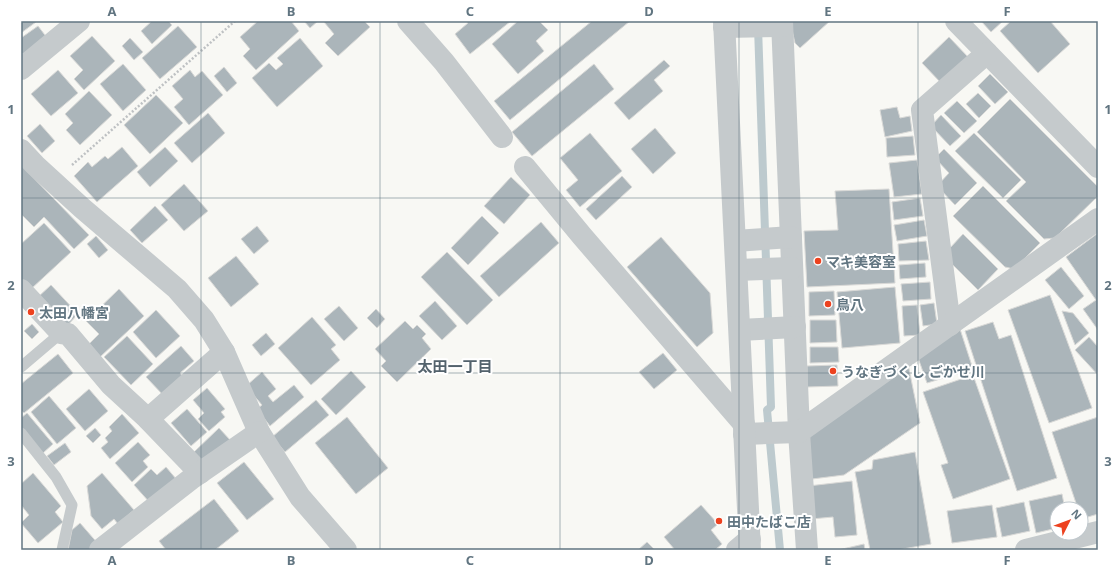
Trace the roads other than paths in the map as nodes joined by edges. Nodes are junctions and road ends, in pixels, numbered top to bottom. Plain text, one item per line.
1 (79, 21) edge
2 (408, 21) edge
3 (956, 21) edge
4 (724, 24) edge
5 (782, 24) edge
6 (58, 28) edge
7 (987, 53) junction
8 (21, 69) edge
9 (502, 137) dead end
10 (21, 150) edge
11 (525, 167) dead end
12 (1098, 167) edge
13 (1098, 219) edge
14 (791, 237) junction
15 (746, 240) junction
16 (792, 268) junction
17 (747, 270) junction
18 (21, 290) edge
19 (950, 325) junction
20 (794, 327) junction
21 (750, 329) junction
22 (61, 333) junction
23 (224, 352) junction
24 (21, 367) edge
25 (148, 419) junction
26 (750, 431) junction
27 (259, 432) junction
28 (799, 432) junction
29 (21, 434) edge
30 (200, 473) junction
31 (1098, 532) edge
32 (746, 546) edge
33 (62, 550) edge
34 (100, 550) edge
35 (346, 550) edge
36 (807, 550) edge
37 (1026, 550) edge

1 - 6 street
2 - 9 street
3 - 7 street
4 - 5 street
4 - 15 street
5 - 14 street
6 - 8 street
7 - 12 street
7 - 19 street
10 - 23 street
11 - 26 street
13 - 19 street
14 - 15 street
14 - 16 street
15 - 17 street
16 - 17 street
16 - 20 street
17 - 21 street
18 - 22 street
19 - 28 street
20 - 21 street
20 - 28 street
21 - 26 street
22 - 24 lane
22 - 25 street
23 - 25 street
23 - 27 street
25 - 30 street
26 - 28 street
26 - 32 street
27 - 30 street
27 - 35 street
28 - 36 street
29 - 33 lane
30 - 34 street
31 - 37 street

